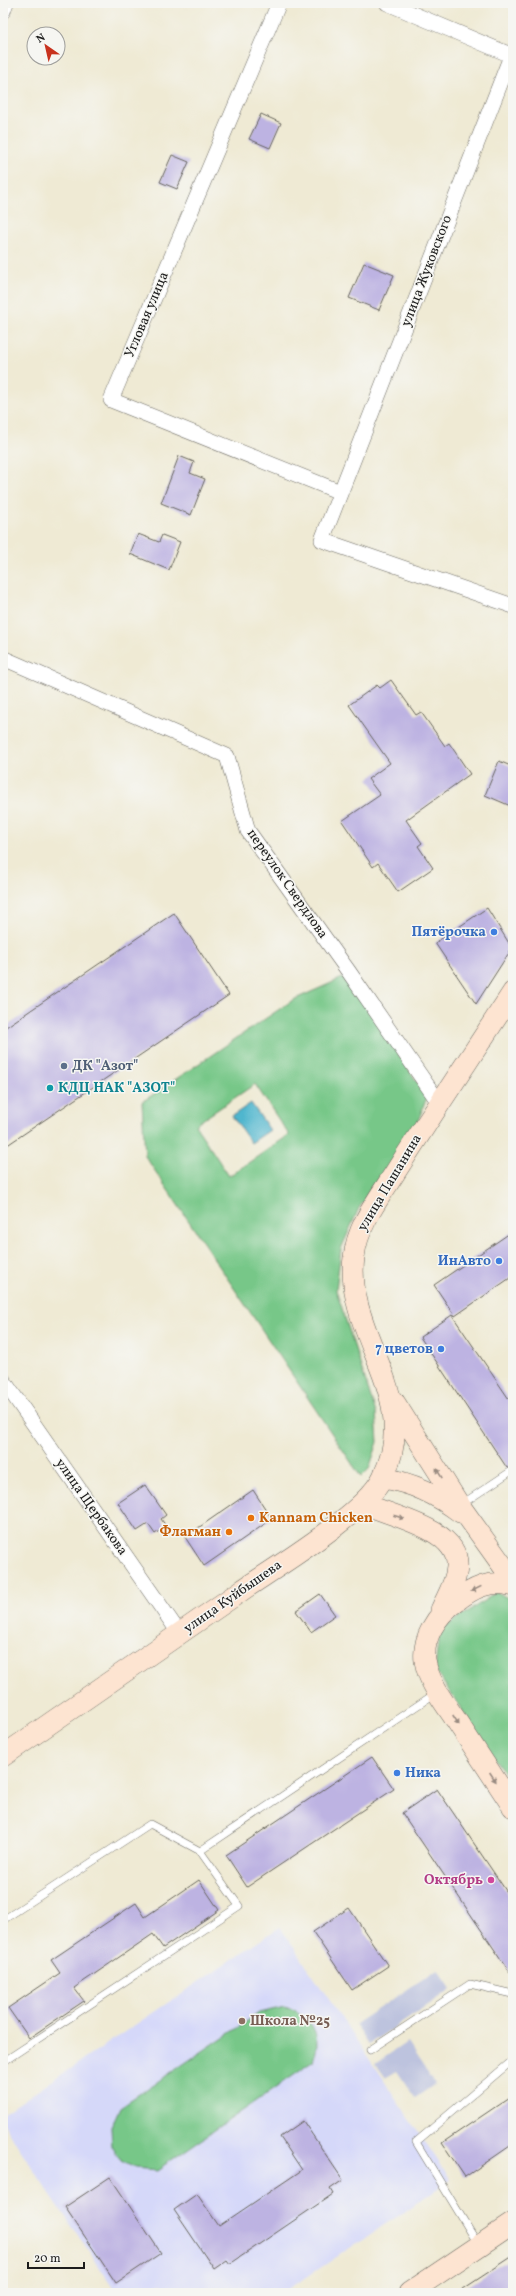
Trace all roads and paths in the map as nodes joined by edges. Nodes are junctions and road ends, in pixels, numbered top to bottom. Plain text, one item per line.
1 (6, 3) edge
2 (279, 3) edge
3 (387, 3) edge
4 (3, 11) edge
5 (512, 54) edge
6 (340, 492) junction
7 (513, 606) edge
8 (3, 658) edge
9 (513, 992) edge
10 (440, 1104) junction
11 (3, 1380) edge
12 (390, 1394) junction
13 (510, 1472) dead end
14 (383, 1478) junction
15 (363, 1504) junction
16 (462, 1512) junction
17 (513, 1580) edge
18 (513, 1586) edge
19 (437, 1618) junction
20 (180, 1634) junction
21 (438, 1692) junction
22 (3, 1756) edge
23 (513, 1807) edge
24 (200, 1850) junction
25 (3, 1920) edge
26 (513, 1994) edge
27 (370, 2050) dead end
28 (513, 2060) edge
29 (3, 2062) edge
30 (513, 2223) edge
31 (479, 2246) junction
32 (409, 2293) edge

1 - 4 street
2 - 6 street, Угловая улица
3 - 5 street
5 - 6 street, улица Жуковского
6 - 7 street, улица Жуковского
8 - 10 street, переулок Свердлова
9 - 10 main road, улица Пашанина
10 - 12 main road, улица Пашанина
11 - 20 street, улица Щербакова
12 - 14 main road, улица Куйбышева
16 -> 12 main road
13 - 16 lane
14 - 15 main road, улица Куйбышева
14 - 16 main road
15 -> 19 main road
15 - 20 main road, улица Куйбышева
16 - 17 main road
18 -> 19 main road
19 - 21 main road
20 - 22 main road, улица Куйбышева
21 -> 23 main road
21 - 24 lane
24 - 25 lane
24 - 29 lane
26 - 27 lane
28 - 31 lane
30 - 31 main road
31 - 32 main road

